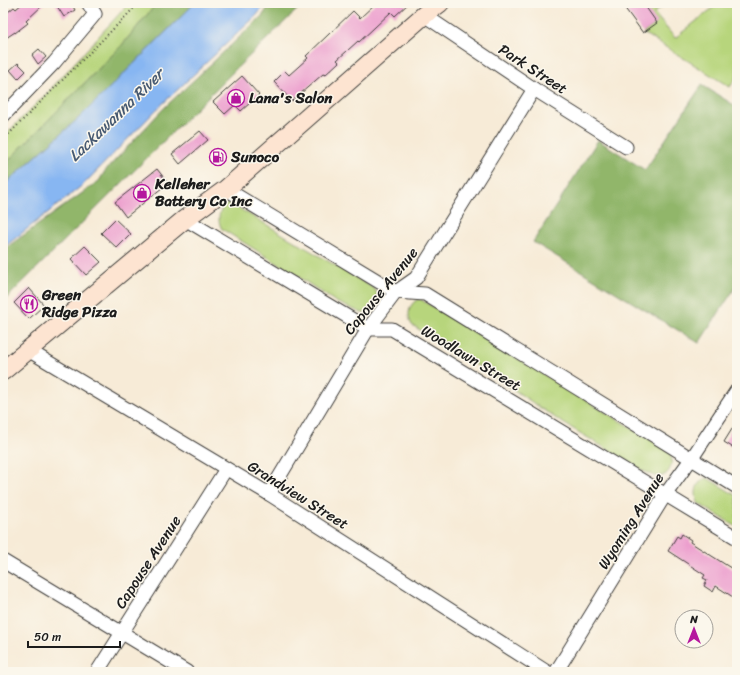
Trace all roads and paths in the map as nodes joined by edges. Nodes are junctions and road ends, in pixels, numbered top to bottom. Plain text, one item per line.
1 (139, 3) edge
2 (440, 3) edge
3 (91, 8) edge
4 (424, 15) junction
5 (534, 89) junction
6 (3, 116) edge
7 (3, 140) edge
8 (626, 147) dead end
9 (226, 189) junction
10 (185, 219) junction
11 (396, 292) junction
12 (368, 329) junction
13 (28, 350) junction
14 (3, 371) edge
15 (737, 390) edge
16 (692, 458) junction
17 (226, 469) junction
18 (737, 487) edge
19 (269, 494) junction
20 (665, 495) junction
21 (737, 538) edge
22 (3, 561) edge
23 (122, 632) junction
24 (97, 672) edge
25 (188, 672) edge
26 (547, 672) edge
27 (556, 672) edge

1 - 7 path
2 - 4 street
3 - 6 street
4 - 5 street, Park Street
4 - 9 street
5 - 8 street, Park Street
5 - 11 street, Capouse Avenue
9 - 10 street
9 - 11 street, Woodlawn Street
10 - 12 street
10 - 13 street
11 - 12 street, Capouse Avenue
11 - 16 street, Woodlawn Street
12 - 19 street, Capouse Avenue
12 - 20 street, Woodlawn Street
13 - 14 street
13 - 17 street, Grandview Street
15 - 16 street, Wyoming Avenue
16 - 18 street, Woodlawn Street
16 - 20 street, Wyoming Avenue
17 - 19 street, Grandview Street
17 - 23 street, Capouse Avenue
19 - 26 street, Grandview Street
20 - 21 street, Woodlawn Street
20 - 27 street, Wyoming Avenue
22 - 23 street
23 - 24 street, Capouse Avenue
23 - 25 street

